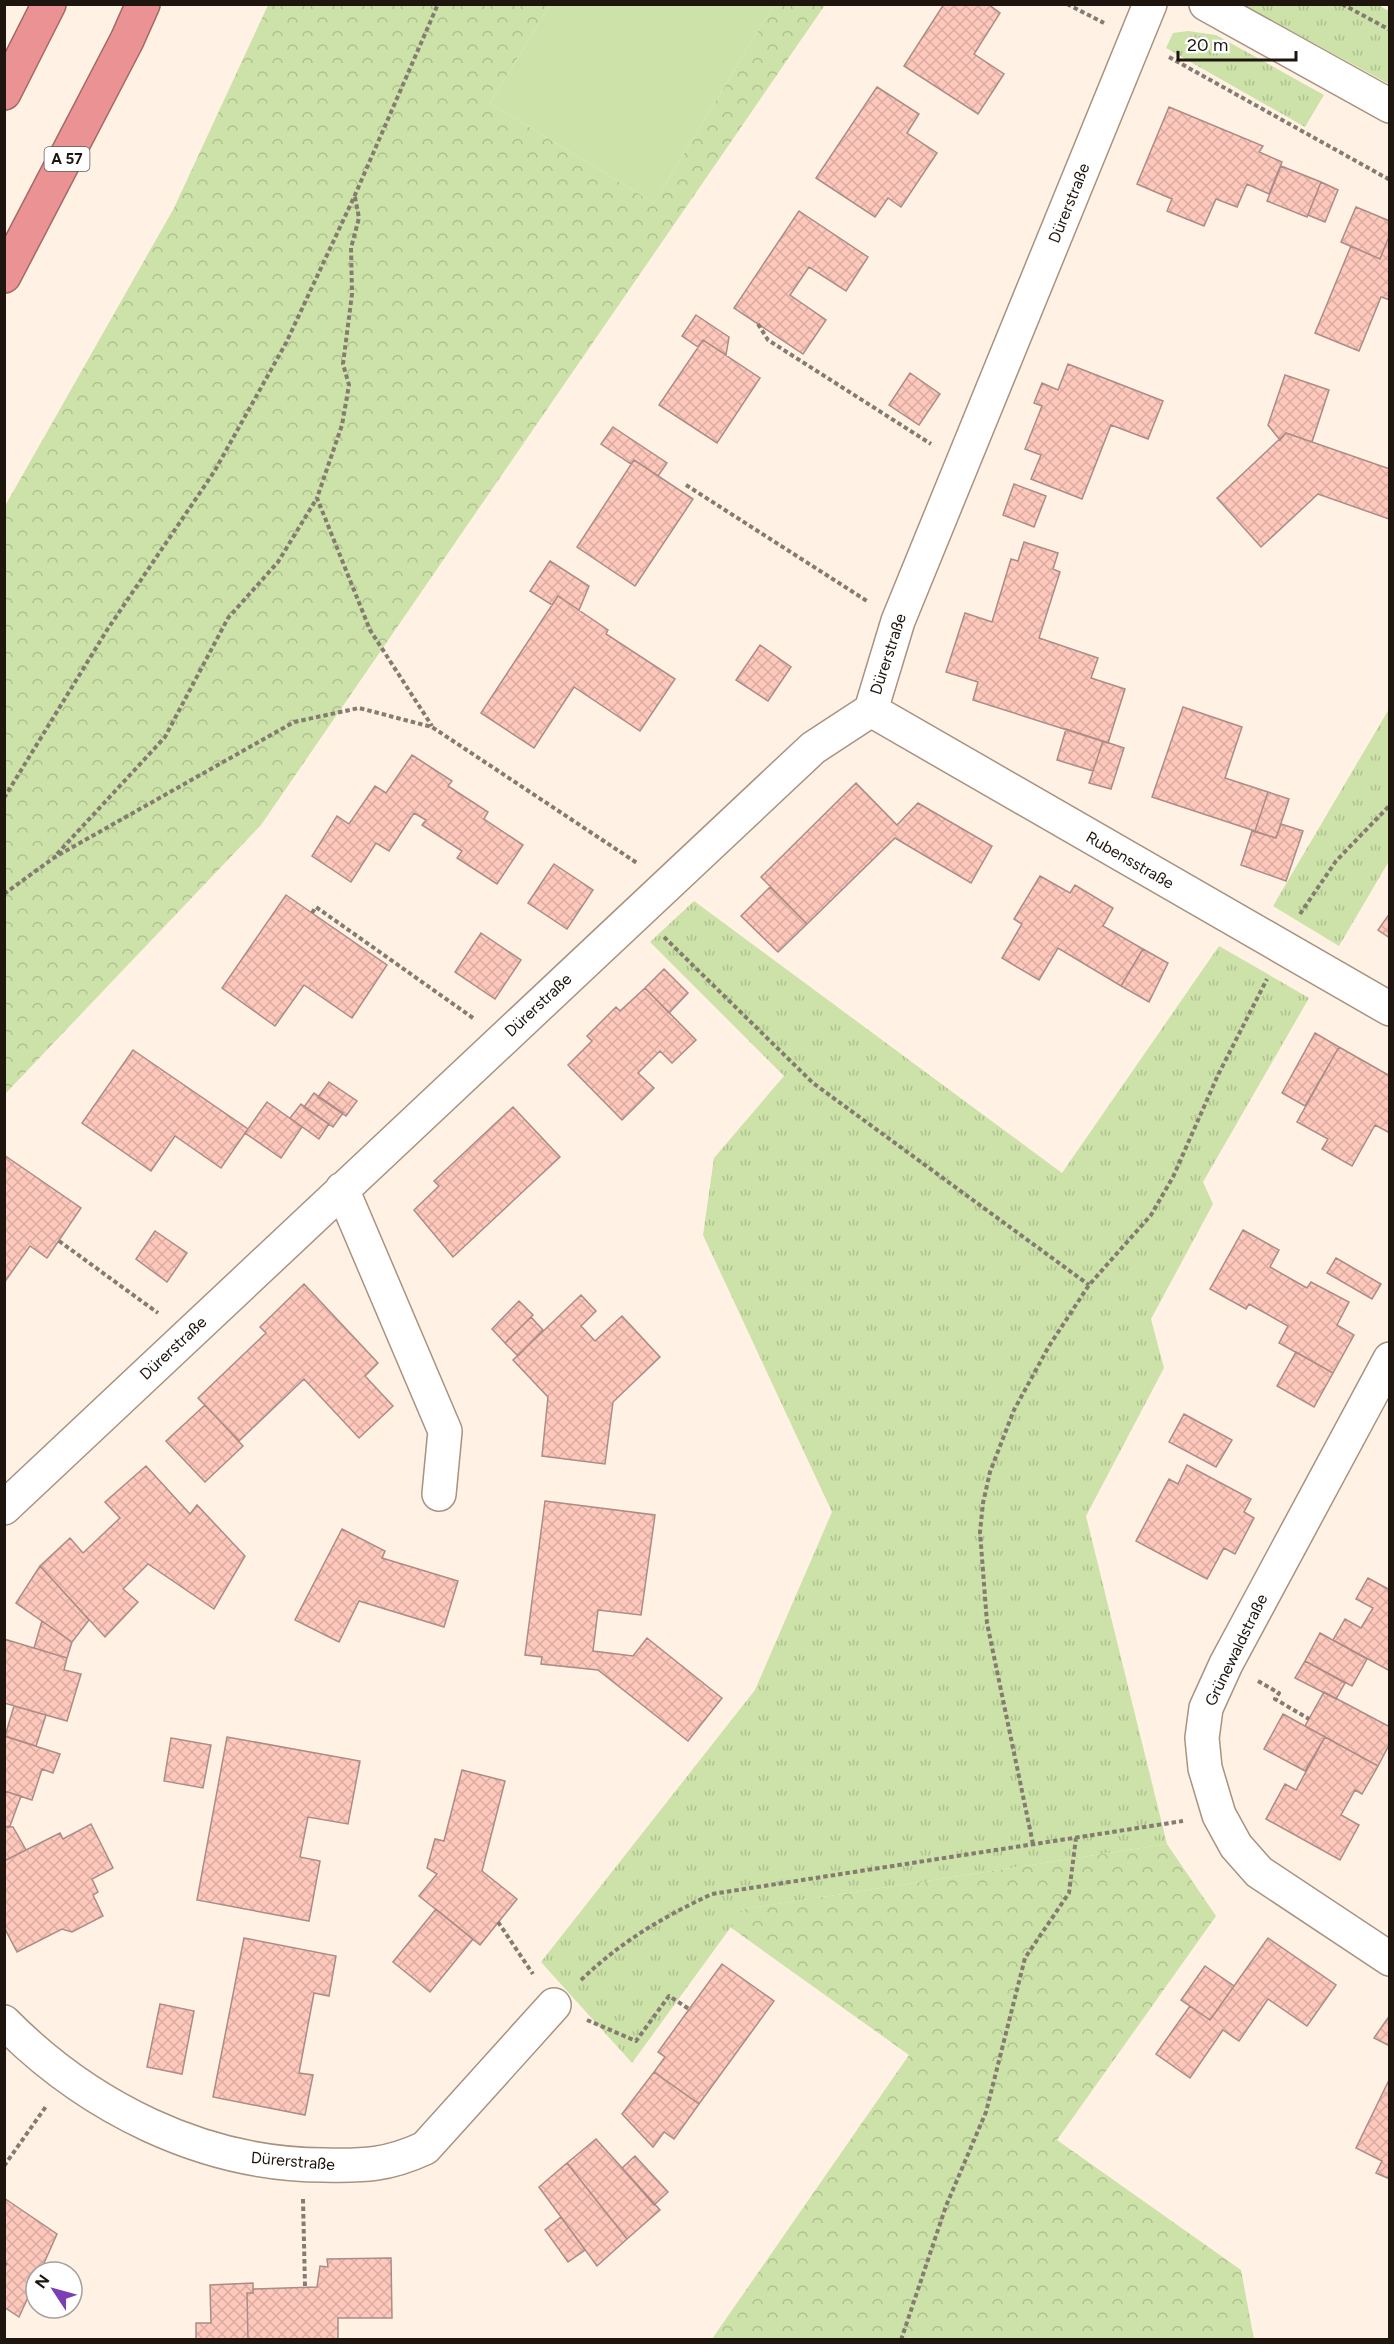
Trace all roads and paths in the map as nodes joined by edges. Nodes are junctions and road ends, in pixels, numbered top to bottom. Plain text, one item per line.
1 (49, 4) edge
2 (143, 4) edge
3 (438, 4) edge
4 (1067, 4) edge
5 (1150, 4) edge
6 (1206, 4) edge
7 (1342, 4) edge
8 (1389, 30) edge
9 (1136, 39) junction
10 (4, 93) edge
11 (1389, 106) edge
12 (1389, 180) edge
13 (355, 195) junction
14 (4, 276) edge
15 (758, 324) dead end
16 (962, 464) junction
17 (686, 485) dead end
18 (317, 498) junction
19 (898, 621) junction
20 (871, 710) junction
21 (432, 727) junction
22 (4, 798) edge
23 (1389, 806) edge
24 (55, 857) junction
25 (668, 883) junction
26 (4, 894) edge
27 (638, 912) junction
28 (312, 913) dead end
29 (1282, 947) junction
30 (1389, 1009) edge
31 (502, 1039) junction
32 (342, 1189) junction
33 (59, 1241) dead end
34 (1089, 1285) junction
35 (188, 1334) junction
36 (1389, 1359) edge
37 (439, 1494) dead end
38 (4, 1508) edge
39 (1226, 1664) junction
40 (1309, 1719) dead end
41 (1219, 1815) junction
42 (1076, 1838) junction
43 (1033, 1844) junction
44 (498, 1922) dead end
45 (1389, 1959) edge
46 (554, 2005) junction
47 (689, 2008) dead end
48 (4, 2022) edge
49 (67, 2078) junction
50 (302, 2165) junction
51 (4, 2166) edge
52 (305, 2287) dead end
53 (901, 2340) edge

1 - 10 highway
2 - 14 highway, A 57
3 - 13 path
4 - 9 path
5 - 9 street, Dürerstraße
6 - 11 street
7 - 8 path
9 - 12 path
9 - 16 street, Dürerstraße
13 - 18 path
13 - 22 path
15 - 16 path
16 - 19 street, Dürerstraße
17 - 19 path
18 - 21 path
18 - 24 path
19 - 20 street, Dürerstraße
20 - 25 street, Dürerstraße
20 - 29 street, Rubensstraße
21 - 24 path
21 - 25 path
23 - 29 path
24 - 26 path
25 - 27 street, Dürerstraße
27 - 31 street, Dürerstraße
27 - 34 path
28 - 31 path
29 - 30 street, Rubensstraße
29 - 34 path
31 - 32 street, Dürerstraße
32 - 35 street, Dürerstraße
32 - 37 street
33 - 35 path
34 - 43 path
35 - 38 street, Dürerstraße
36 - 39 street, Grünewaldstraße
39 - 40 path
39 - 41 street, Grünewaldstraße
41 - 42 path
41 - 45 street, Grünewaldstraße
42 - 43 path
42 - 53 path
43 - 46 path
44 - 46 path
46 - 47 path
46 - 50 street, Dürerstraße
48 - 49 street, Dürerstraße
49 - 50 street, Dürerstraße
49 - 51 path
50 - 52 path

